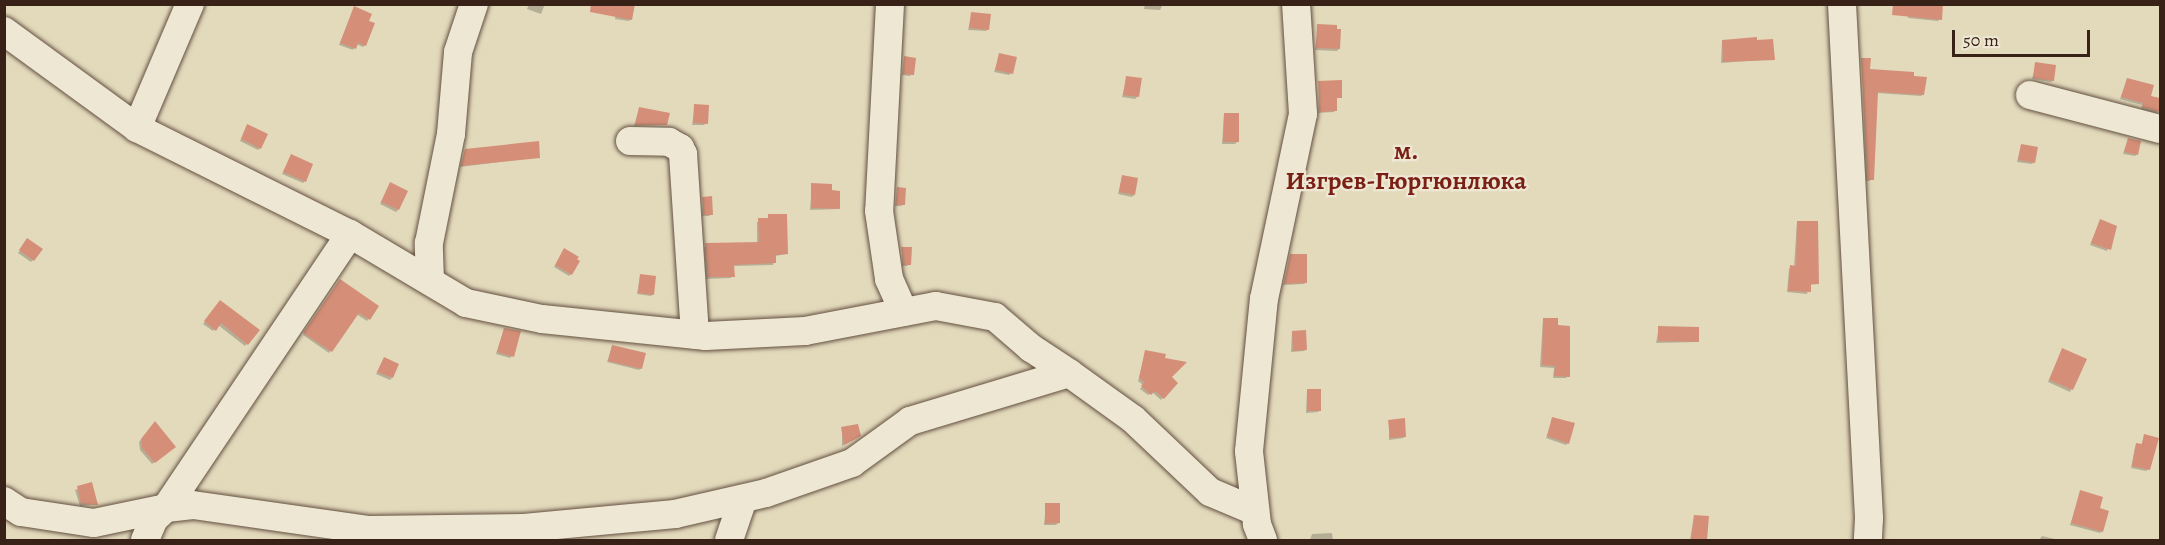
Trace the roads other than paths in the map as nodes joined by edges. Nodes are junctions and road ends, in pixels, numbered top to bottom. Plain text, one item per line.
1 (190, 4) edge
2 (474, 4) edge
3 (890, 4) edge
4 (1296, 4) edge
5 (1842, 4) edge
6 (4, 31) edge
7 (2030, 95) dead end
8 (137, 128) junction
9 (2160, 129) edge
10 (630, 141) dead end
11 (350, 234) junction
12 (430, 281) junction
13 (904, 312) junction
14 (695, 335) junction
15 (1069, 373) junction
16 (742, 499) junction
17 (4, 501) edge
18 (166, 508) junction
19 (1255, 511) junction
20 (448, 535) edge
21 (145, 540) edge
22 (729, 540) edge
23 (1263, 540) edge
24 (1868, 540) edge

1 - 8 street
2 - 12 street
3 - 13 street
4 - 19 street
5 - 24 street
6 - 8 street
7 - 9 street
8 - 11 street
10 - 14 street
11 - 12 street
11 - 18 street
12 - 14 street
13 - 14 street
13 - 15 street
15 - 16 street
15 - 19 street
16 - 20 street
16 - 22 street
17 - 18 street
18 - 20 street
18 - 21 street
19 - 23 street

